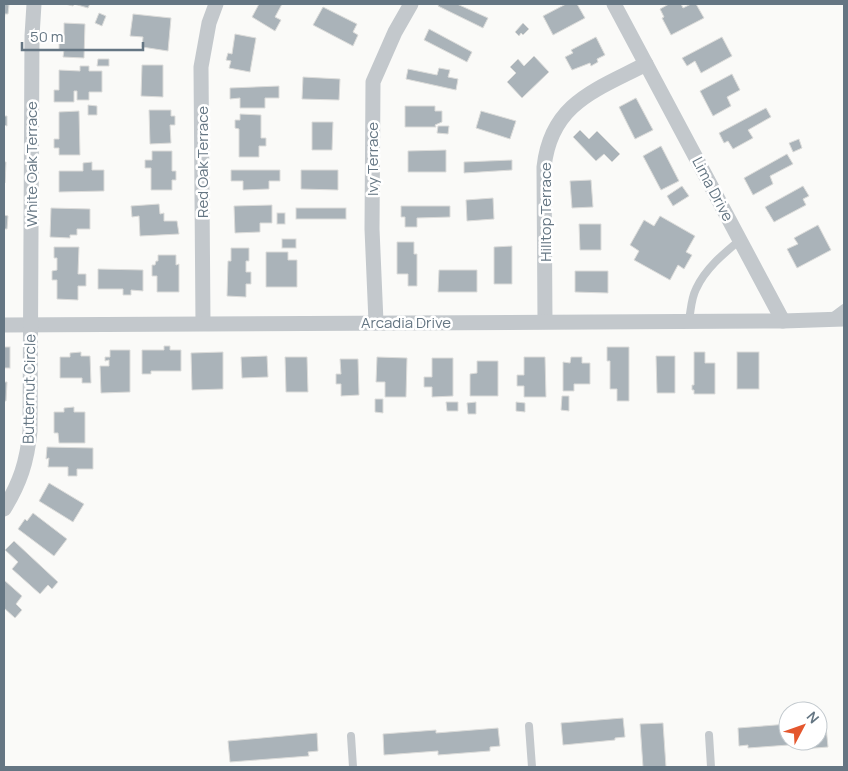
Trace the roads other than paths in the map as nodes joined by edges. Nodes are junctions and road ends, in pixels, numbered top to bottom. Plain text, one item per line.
1 (34, 4) edge
2 (216, 4) edge
3 (410, 4) edge
4 (614, 4) edge
5 (646, 64) junction
6 (740, 240) junction
7 (844, 308) edge
8 (844, 319) edge
9 (689, 320) junction
10 (825, 320) junction
11 (545, 321) junction
12 (782, 321) junction
13 (376, 322) junction
14 (203, 323) junction
15 (30, 324) junction
16 (4, 325) edge
17 (4, 509) edge
18 (528, 726) dead end
19 (710, 735) dead end
20 (351, 736) dead end
21 (353, 767) edge
22 (532, 767) edge
23 (711, 767) edge

1 - 15 street, White Oak Terrace
2 - 14 street, Red Oak Terrace
3 - 13 street, Ivy Terrace
4 - 5 street, Lima Drive
5 - 6 street, Lima Drive
5 - 11 street, Hilltop Terrace
6 - 9 lane
6 - 12 street, Lima Drive
7 - 10 lane
8 - 10 street
9 - 11 street, Arcadia Drive
9 - 12 street, Arcadia Drive
10 - 12 street
11 - 13 street, Arcadia Drive
13 - 14 street, Arcadia Drive
14 - 15 street, Arcadia Drive
15 - 16 street, Arcadia Drive
15 - 17 street, Butternut Circle
18 - 22 lane
19 - 23 lane
20 - 21 lane

